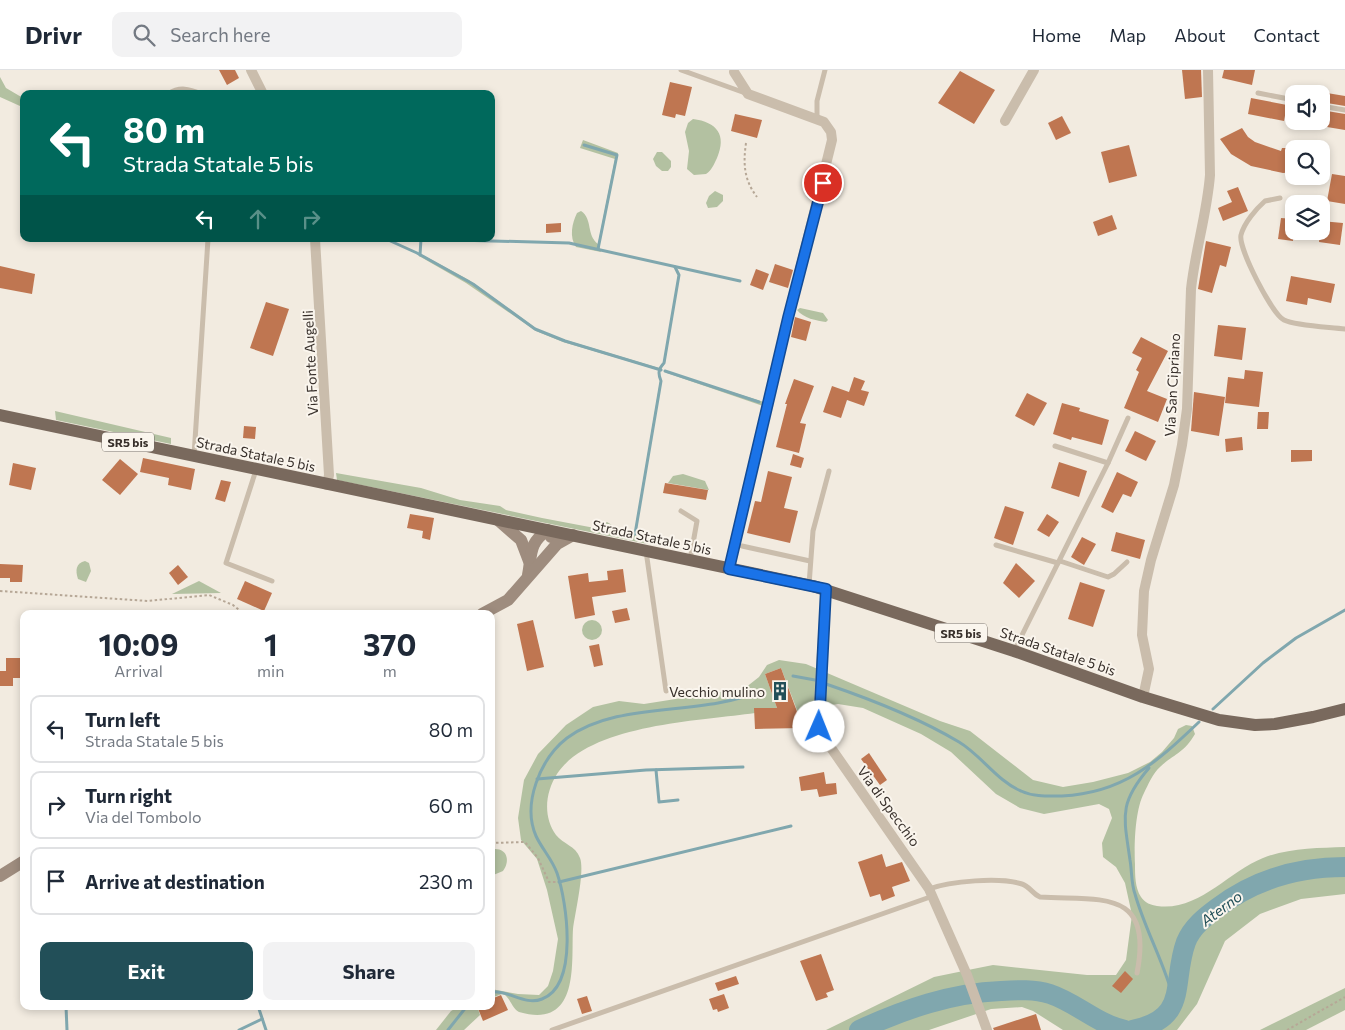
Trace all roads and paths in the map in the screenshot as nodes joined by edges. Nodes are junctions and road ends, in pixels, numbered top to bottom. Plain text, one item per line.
1 (252, 70) edge
2 (681, 70) edge
3 (825, 70) edge
4 (1034, 70) edge
5 (1208, 70) edge
6 (733, 71) edge
7 (174, 90) edge
8 (192, 90) edge
9 (261, 90) edge
10 (748, 94) junction
11 (1258, 94) dead end
12 (1285, 98) edge
13 (1330, 108) edge
14 (1345, 110) edge
15 (817, 119) junction
16 (1005, 121) dead end
17 (746, 143) dead end
18 (757, 197) dead end
19 (1280, 198) dead end
20 (208, 242) edge
21 (315, 242) edge
22 (1345, 329) edge
23 (0, 415) edge
24 (1128, 418) dead end
25 (1055, 446) dead end
26 (194, 456) junction
27 (1108, 464) junction
28 (256, 470) junction
29 (829, 471) dead end
30 (327, 485) junction
31 (680, 511) dead end
32 (498, 520) junction
33 (548, 530) junction
34 (573, 535) junction
35 (996, 545) dead end
36 (742, 546) dead end
37 (646, 551) junction
38 (543, 559) junction
39 (690, 560) junction
40 (529, 561) junction
41 (810, 561) junction
42 (1059, 562) junction
43 (1127, 562) dead end
44 (729, 569) junction
45 (528, 575) junction
46 (272, 581) dead end
47 (809, 585) junction
48 (826, 589) junction
49 (0, 591) edge
50 (238, 610) edge
51 (489, 610) edge
52 (1014, 651) junction
53 (666, 691) dead end
54 (1143, 697) junction
55 (1345, 709) edge
56 (495, 844) edge
57 (20, 864) edge
58 (0, 876) edge
59 (556, 882) dead end
60 (931, 892) junction
61 (1137, 973) dead end
62 (1345, 997) edge
63 (985, 1026) edge
64 (552, 1030) edge
65 (1287, 1030) edge

1 - 9 street
2 - 10 lane
3 - 15 lane
4 - 16 street
5 - 54 street, Via San Cipriano
6 - 10 street
7 - 8 lane
10 - 15 street
11 - 12 lane
13 - 14 lane
15 - 44 street
17 - 18 path
19 - 22 lane
20 - 26 lane
21 - 30 street, Via Fonte Augelli
23 - 26 main road, Strada Statale 5 bis / SR5 bis
24 - 27 lane
25 - 27 lane
26 - 28 main road, Strada Statale 5 bis / SR5 bis
27 - 42 lane
28 - 30 main road, Strada Statale 5 bis / SR5 bis
28 - 46 lane
29 - 41 lane
30 - 32 main road, Strada Statale 5 bis / SR5 bis
31 - 39 lane
32 - 33 main road, Strada Statale 5 bis / SR5 bis
32 - 40 main road
33 - 34 main road, Strada Statale 5 bis / SR5 bis
33 - 38 main road
33 - 40 main road
34 - 37 main road, Strada Statale 5 bis / SR5 bis
34 - 38 main road
35 - 42 lane
36 - 41 lane
37 - 39 main road, Strada Statale 5 bis / SR5 bis
37 - 53 lane
38 - 45 main road
39 - 44 main road, Strada Statale 5 bis / SR5 bis
40 - 45 main road
41 - 47 lane
42 - 43 lane
42 - 52 lane
44 - 47 main road, Strada Statale 5 bis / SR5 bis
45 - 51 main road
47 - 48 main road, Strada Statale 5 bis / SR5 bis
48 - 52 main road, Strada Statale 5 bis / SR5 bis
48 - 60 street, Via di Specchio
49 - 50 path
52 - 54 main road, Strada Statale 5 bis / SR5 bis
54 - 55 main road, Strada Statale 5 bis / SR5 bis
56 - 59 path
57 - 58 main road
60 - 61 lane
60 - 63 street, Via di Specchio
60 - 64 lane
62 - 65 path

